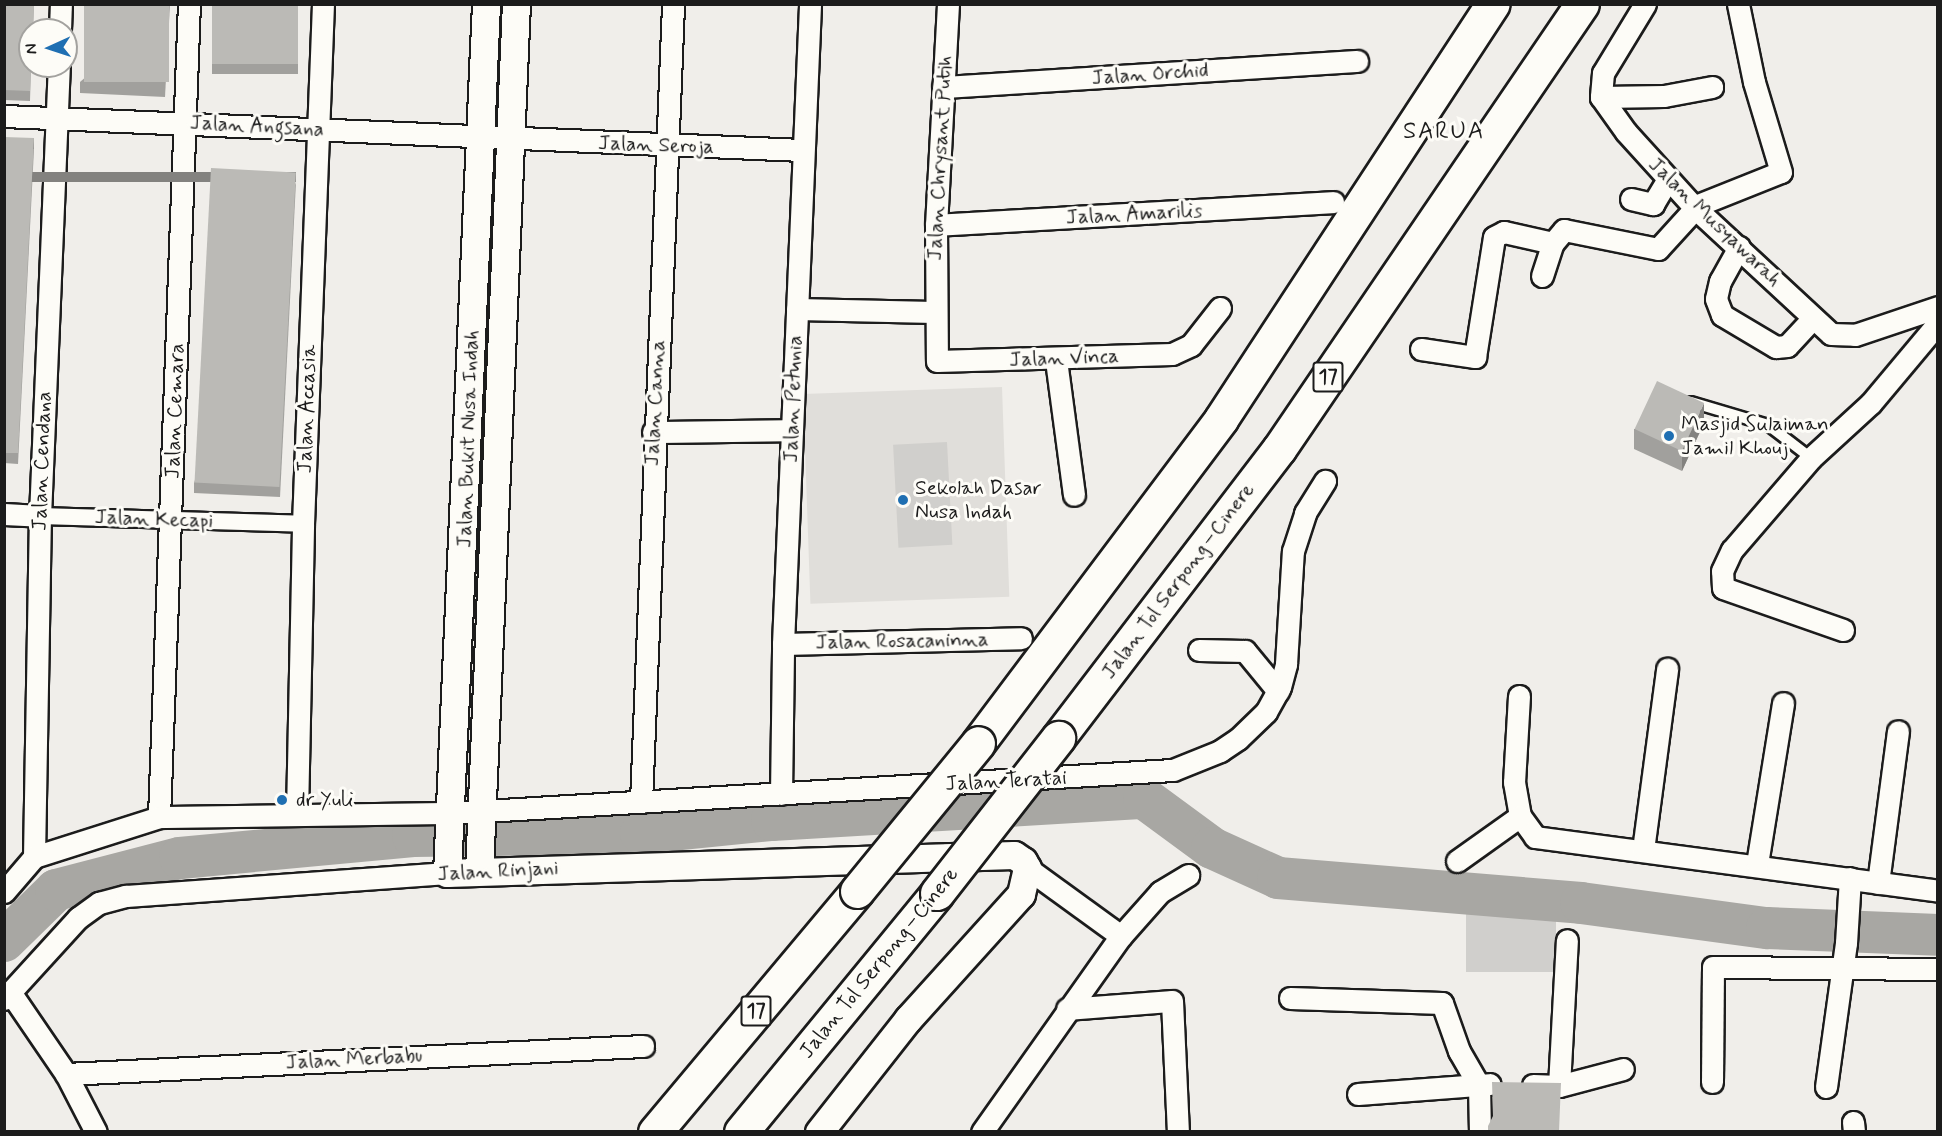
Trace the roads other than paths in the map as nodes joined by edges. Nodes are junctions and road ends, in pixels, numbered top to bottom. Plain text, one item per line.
1 (189, 4) edge
2 (323, 4) edge
3 (486, 4) edge
4 (516, 4) edge
5 (673, 4) edge
6 (810, 4) edge
7 (948, 4) edge
8 (1493, 4) edge
9 (1582, 4) edge
10 (1645, 4) edge
11 (1738, 4) edge
12 (1357, 61) dead end
13 (59, 78) edge
14 (943, 87) junction
15 (1712, 87) dead end
16 (1601, 97) junction
17 (4, 116) edge
18 (57, 118) junction
19 (185, 123) junction
20 (318, 129) junction
21 (481, 138) junction
22 (510, 141) junction
23 (666, 146) junction
24 (803, 150) junction
25 (1668, 179) junction
26 (1631, 199) dead end
27 (1333, 202) dead end
28 (1695, 208) junction
29 (936, 225) junction
30 (1553, 243) junction
31 (1739, 247) junction
32 (1542, 276) dead end
33 (1938, 307) edge
34 (1220, 308) dead end
35 (797, 309) junction
36 (934, 312) junction
37 (1813, 318) junction
38 (1938, 323) edge
39 (1421, 349) dead end
40 (1056, 360) junction
41 (1681, 399) edge
42 (792, 430) junction
43 (653, 432) junction
44 (1811, 458) junction
45 (1325, 481) dead end
46 (1074, 495) dead end
47 (4, 514) edge
48 (40, 516) junction
49 (171, 519) junction
50 (303, 524) junction
51 (1843, 630) dead end
52 (1021, 638) dead end
53 (783, 644) junction
54 (1199, 650) dead end
55 (1667, 669) dead end
56 (1278, 691) junction
57 (1519, 696) dead end
58 (1783, 703) dead end
59 (1898, 731) dead end
60 (781, 794) junction
61 (641, 802) junction
62 (297, 814) junction
63 (484, 815) junction
64 (1520, 816) junction
65 (159, 817) junction
66 (451, 817) junction
67 (1643, 850) junction
68 (34, 857) junction
69 (1457, 861) dead end
70 (1757, 864) junction
71 (479, 868) junction
72 (1027, 868) junction
73 (447, 870) junction
74 (1188, 875) dead end
75 (1850, 878) junction
76 (1878, 884) junction
77 (1938, 891) edge
78 (4, 892) edge
79 (1121, 936) junction
80 (1567, 940) dead end
81 (1841, 966) junction
82 (1938, 969) edge
83 (8, 995) edge
84 (1290, 998) dead end
85 (1067, 1009) junction
86 (643, 1046) dead end
87 (1623, 1069) dead end
88 (66, 1074) junction
89 (1712, 1082) dead end
90 (1479, 1085) junction
91 (1558, 1086) junction
92 (1826, 1087) dead end
93 (1358, 1094) dead end
94 (96, 1131) edge
95 (655, 1131) edge
96 (741, 1131) edge
97 (819, 1131) edge
98 (982, 1131) edge
99 (1178, 1131) edge
100 (1480, 1131) edge

1 - 19 street, Jalan Cemara
2 - 20 street, Jalan Accasia
3 - 21 street, Jalan Bukit Nusa Indah
4 - 22 street, Jalan Bukit Nusa Indah
5 - 23 street, Jalan Canna
6 - 24 street, Jalan Petunia
7 - 14 street, Jalan Chrysant Putih
8 - 95 highway, 17, bridge
9 - 96 highway, Jalan Tol Serpong–Cinere / 17, bridge
10 - 16 street
11 - 28 street
12 - 14 street, Jalan Orchid
13 - 18 street, Jalan Cendana
14 - 29 street, Jalan Chrysant Putih
15 - 16 street
16 - 25 street, Jalan Musyawarah
17 - 18 street, Jalan Angsana
18 - 19 street, Jalan Angsana
18 - 48 street, Jalan Cendana
19 - 20 street, Jalan Angsana
19 - 49 street, Jalan Cemara
20 - 21 street, Jalan Angsana
20 - 50 street, Jalan Accasia
21 - 22 street, Jalan Angsana
21 - 66 street, Jalan Bukit Nusa Indah
22 - 23 street, Jalan Seroja
22 - 63 street, Jalan Bukit Nusa Indah
23 - 24 street, Jalan Seroja
23 - 43 street, Jalan Canna
24 - 35 street, Jalan Petunia
25 - 26 street
25 - 28 street, Jalan Musyawarah
27 - 29 street, Jalan Amarilis
28 - 30 street
28 - 31 street, Jalan Musyawarah
29 - 36 street, Jalan Chrysant Putih
30 - 32 street
30 - 39 street
31 - 37 street, Jalan Musyawarah
31 - 37 street
33 - 37 street, Jalan Musyawarah
34 - 40 street, Jalan Vinca
35 - 36 street
35 - 42 street, Jalan Petunia
36 - 40 street, Jalan Vinca
38 - 44 street
40 - 46 street
41 - 44 lane
42 - 43 street
42 - 53 street, Jalan Petunia
43 - 61 street, Jalan Canna
44 - 51 street
45 - 56 street, Jalan Teratai
47 - 48 street, Jalan Kecapi
48 - 49 street, Jalan Kecapi
48 - 68 street, Jalan Cendana
49 - 50 street, Jalan Kecapi
49 - 65 street, Jalan Cemara
50 - 62 street, Jalan Accasia
52 - 53 street, Jalan Rosacaninna
53 - 60 street, Jalan Petunia
54 - 56 street
55 - 67 street
56 - 60 street, Jalan Teratai
57 - 64 street
58 - 70 street
59 - 76 street
60 - 61 street, Jalan Teratai
61 - 63 street, Jalan Teratai
62 - 65 street, Jalan Teratai
62 - 66 street, Jalan Teratai
63 - 66 street, Jalan Teratai
63 - 71 street, Jalan Bukit Nusa Indah
64 - 67 street
64 - 69 street
65 - 68 street, Jalan Teratai
66 - 73 street, Jalan Bukit Nusa Indah
67 - 70 street
68 - 78 street
70 - 75 street
71 - 72 street, Jalan Rinjani
71 - 73 street, Jalan Rinjani
72 - 79 street
72 - 97 street
73 - 83 street, Jalan Rinjani
74 - 79 street
75 - 76 street
75 - 81 street
76 - 77 street
79 - 85 street
80 - 91 street
81 - 82 street
81 - 89 street
81 - 92 street
83 - 88 street
84 - 90 street
85 - 98 street
85 - 99 street
86 - 88 street, Jalan Merbabu
87 - 91 street
88 - 94 street
90 - 91 street
90 - 93 street
90 - 100 street

